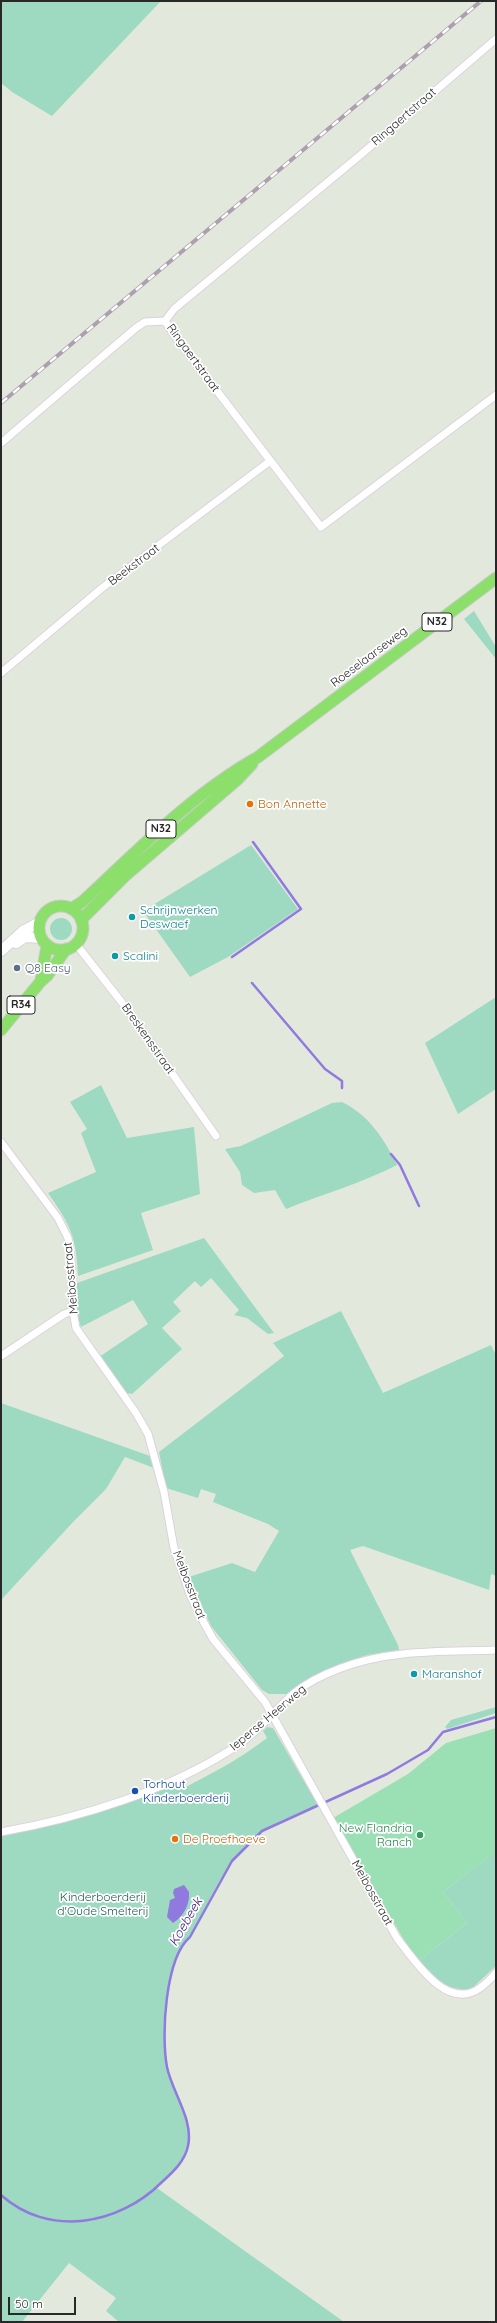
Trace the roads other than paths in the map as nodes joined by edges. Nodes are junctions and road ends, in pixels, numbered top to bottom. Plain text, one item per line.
1 (496, 39) edge
2 (166, 321) junction
3 (496, 395) edge
4 (1, 443) edge
5 (270, 461) junction
6 (496, 578) edge
7 (1, 673) edge
8 (258, 757) junction
9 (71, 909) junction
10 (81, 920) junction
11 (40, 922) junction
12 (44, 942) junction
13 (76, 944) junction
14 (2, 950) edge
15 (66, 950) junction
16 (41, 981) junction
17 (1, 1030) edge
18 (216, 1136) dead end
19 (1, 1142) edge
20 (73, 1311) junction
21 (1, 1356) edge
22 (496, 1650) edge
23 (272, 1715) junction
24 (1, 1832) edge
25 (496, 1973) edge

1 - 2 street, Ringaertstraat
2 - 4 street
2 - 5 street, Ringaertstraat
3 - 5 street, Ringaertstraat
5 - 7 street, Beekstraat
6 - 8 main road, Roeselaarseweg / N32
8 - 9 main road, Roeselaarseweg / N32
8 - 10 main road, Roeselaarseweg / N32
9 - 10 main road
9 - 11 main road
10 - 13 main road
11 - 12 main road
11 - 14 street
12 - 14 street
12 - 15 main road
12 - 16 main road, R34
13 - 15 main road
13 - 18 street, Breskensstraat
15 - 16 main road, R34
16 - 17 main road, R34
19 - 20 street, Meibosstraat
20 - 21 street
20 - 23 street, Meibosstraat
22 - 23 street, Ieperse Heerweg
23 - 24 street, Ieperse Heerweg
23 - 25 street, Meibosstraat

